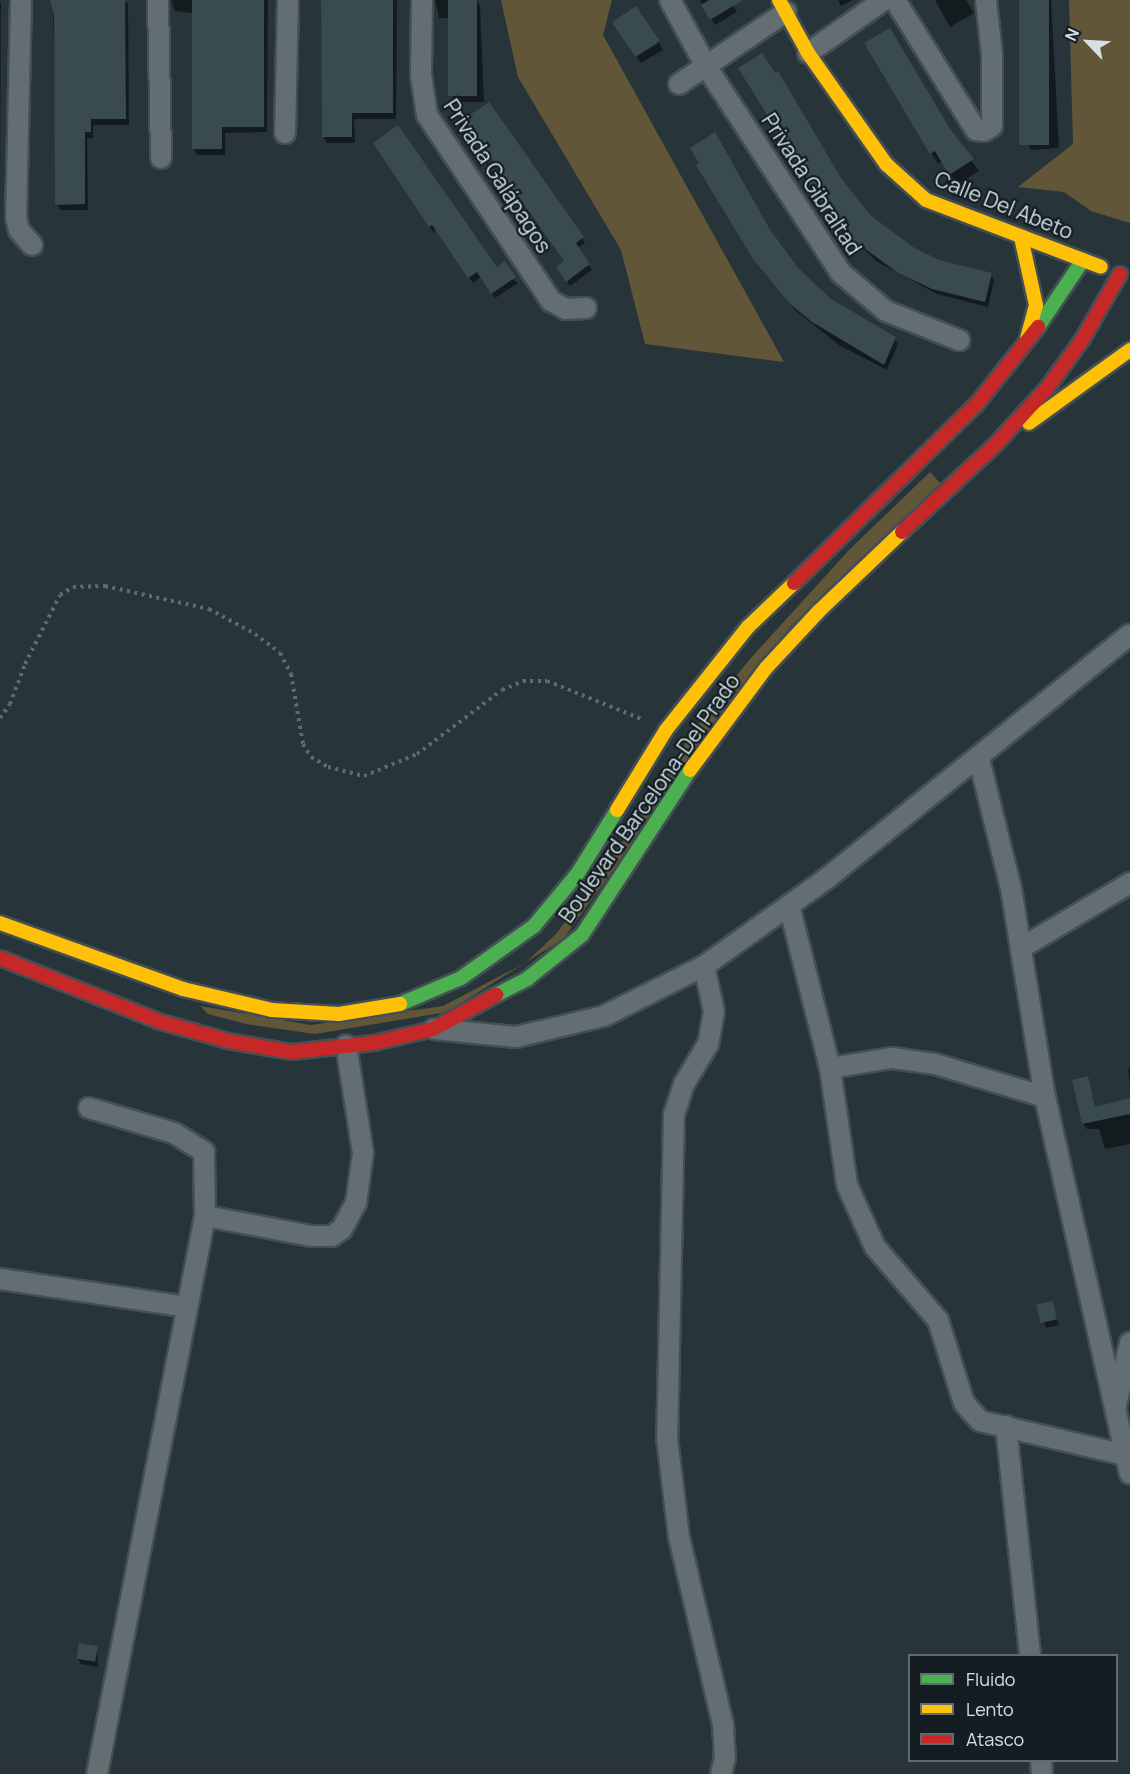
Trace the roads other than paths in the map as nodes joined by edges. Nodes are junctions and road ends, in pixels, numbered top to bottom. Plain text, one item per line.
1 (21, 0) edge
2 (158, 0) edge
3 (288, 0) edge
4 (422, 0) edge
5 (670, 0) edge
6 (884, 0) edge
7 (895, 0) edge
8 (986, 0) edge
9 (782, 6) edge
10 (808, 53) junction
11 (706, 66) junction
12 (680, 84) dead end
13 (285, 134) dead end
14 (161, 158) dead end
15 (1021, 237) junction
16 (32, 245) dead end
17 (1083, 260) junction
18 (1125, 275) edge
19 (586, 309) dead end
20 (959, 340) dead end
21 (1130, 350) edge
22 (1022, 352) junction
23 (996, 444) junction
24 (1130, 635) edge
25 (1110, 652) junction
26 (1130, 656) edge
27 (979, 759) junction
28 (1130, 884) edge
29 (789, 905) junction
30 (0, 923) edge
31 (1021, 948) junction
32 (0, 958) edge
33 (704, 966) junction
34 (183, 989) junction
35 (161, 1022) junction
36 (433, 1029) junction
37 (346, 1045) junction
38 (830, 1068) junction
39 (1045, 1097) junction
40 (89, 1108) dead end
41 (205, 1216) junction
42 (0, 1279) edge
43 (187, 1307) junction
44 (1130, 1343) edge
45 (1115, 1409) junction
46 (1006, 1426) junction
47 (1125, 1455) junction
48 (1130, 1474) edge
49 (1030, 1654) edge
50 (98, 1774) edge
51 (721, 1774) edge

1 - 16 street
2 - 14 street
3 - 13 street
4 - 19 street, Privada Galápagos
5 - 11 street, Privada Gibraltad
6 - 10 street
7 - 8 street
9 - 10 main road, Calle Del Abeto
9 - 11 street
10 - 15 main road, Calle Del Abeto
11 - 12 street
11 - 20 street, Privada Gibraltad
15 - 17 main road, Calle Del Abeto
15 - 22 main road
17 - 18 main road, Calle Del Abeto
17 - 22 main road, Boulevard Barcelona-Del Prado
18 - 23 main road, Boulevard Barcelona-Del Prado
21 - 23 main road
22 - 34 main road, Boulevard Barcelona-Del Prado
23 - 36 main road, Boulevard Barcelona-Del Prado
24 - 25 street
25 - 26 street
25 - 27 street
27 - 29 street
27 - 31 street
28 - 31 street
29 - 33 street
29 - 38 street
30 - 34 main road, Boulevard Barcelona-Del Prado
31 - 39 street
32 - 35 main road, Boulevard Barcelona-Del Prado
33 - 36 street
33 - 51 street
34 - 35 main road
35 - 37 main road, Boulevard Barcelona-Del Prado
36 - 37 main road, Boulevard Barcelona-Del Prado
37 - 41 street
38 - 39 street
38 - 46 street
39 - 45 street
40 - 41 street
41 - 43 street
42 - 43 street
43 - 50 street
44 - 45 street
45 - 47 street
46 - 47 street
46 - 49 street
47 - 48 street

